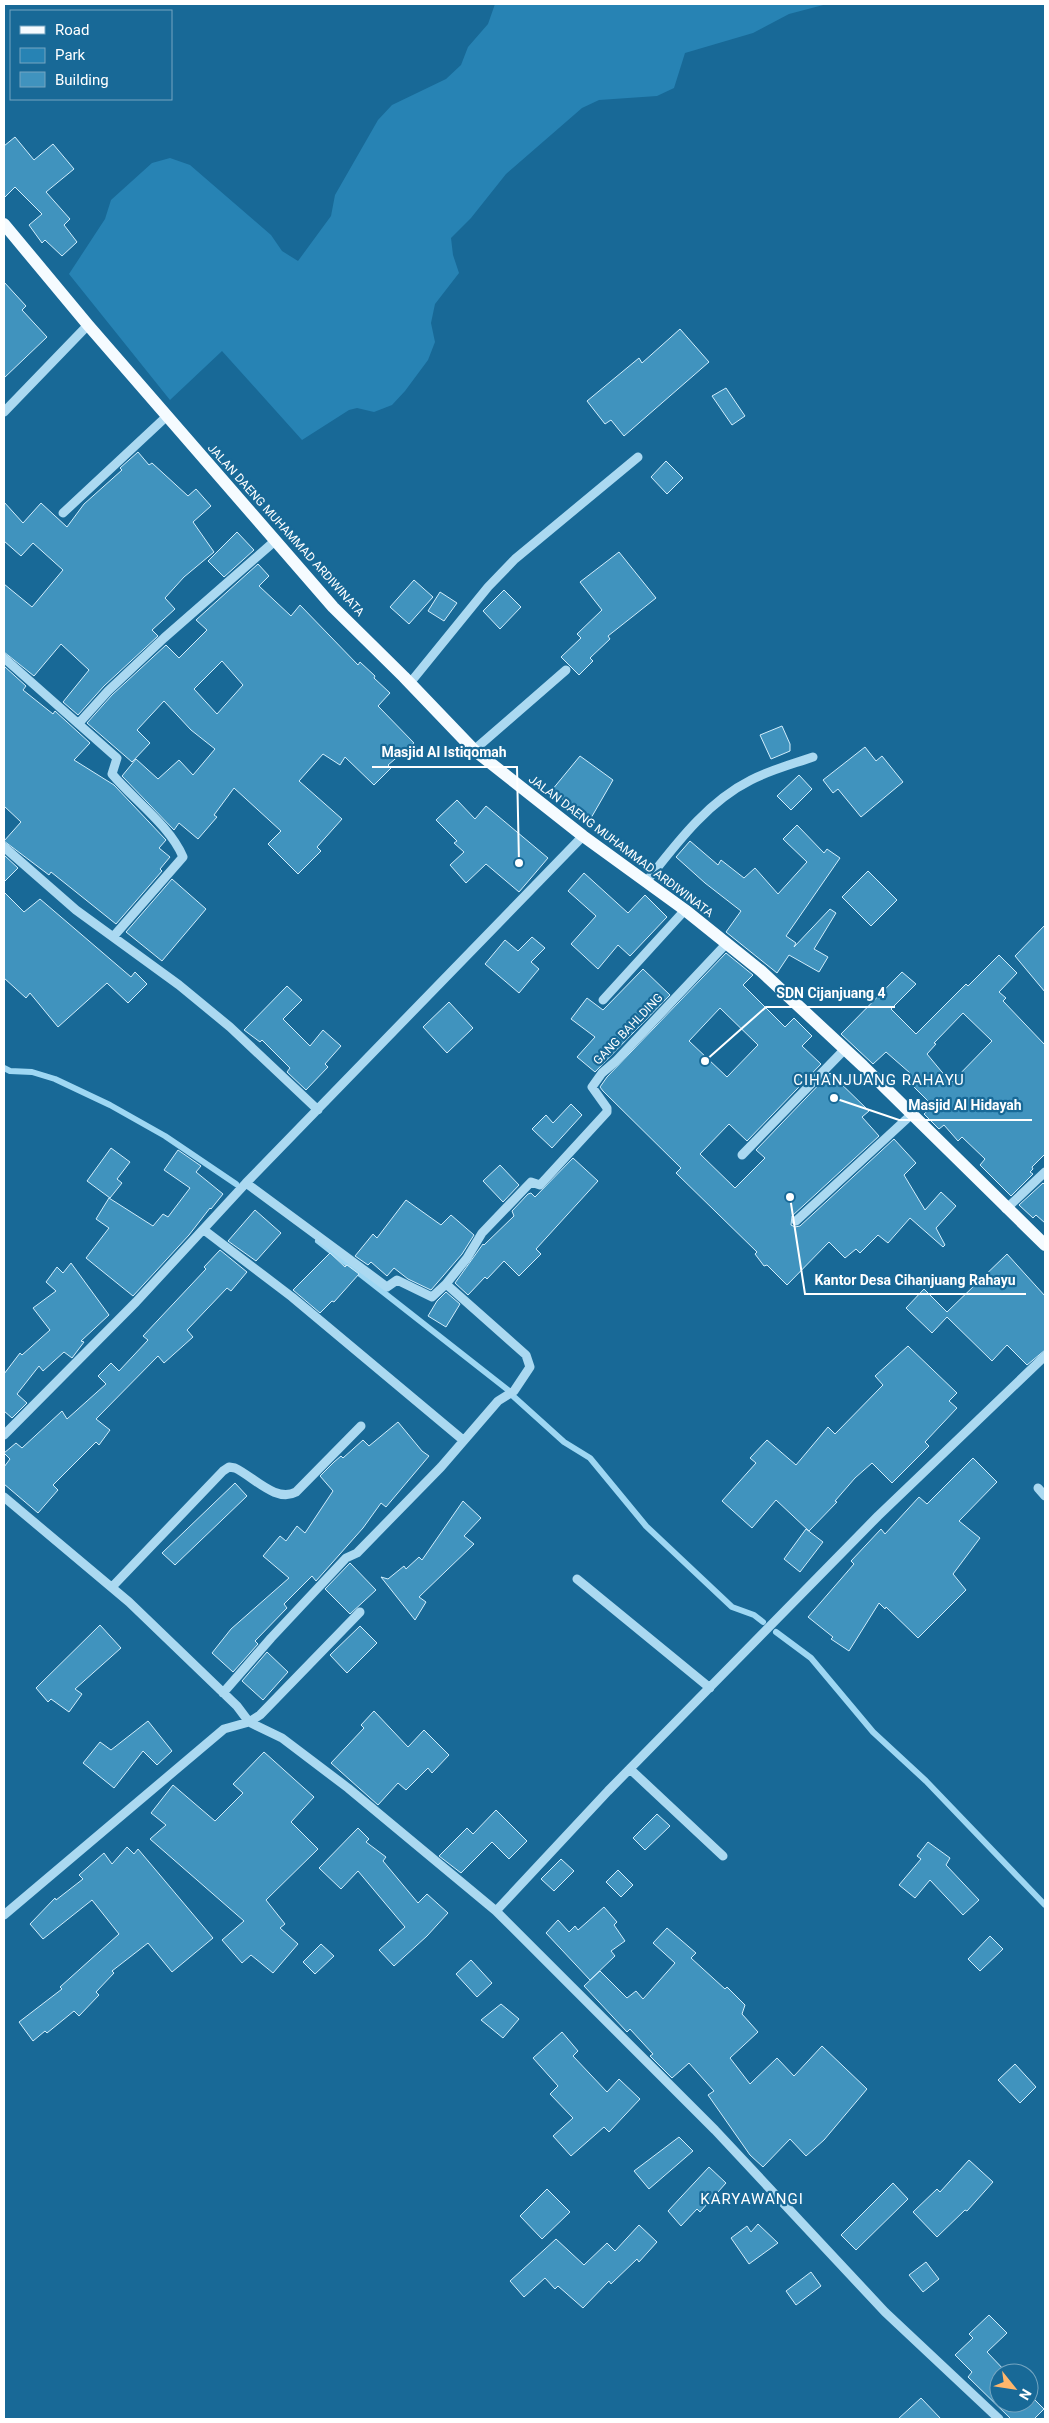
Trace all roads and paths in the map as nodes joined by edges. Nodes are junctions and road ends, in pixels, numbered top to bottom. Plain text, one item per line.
1 (4, 224) edge
2 (88, 325) junction
3 (4, 412) edge
4 (167, 416) junction
5 (638, 457) dead end
6 (64, 513) dead end
7 (276, 540) junction
8 (4, 658) edge
9 (566, 670) dead end
10 (410, 683) junction
11 (79, 723) junction
12 (474, 750) junction
13 (813, 757) dead end
14 (584, 836) junction
15 (4, 847) edge
16 (646, 882) junction
17 (684, 910) junction
18 (113, 937) junction
19 (727, 943) junction
20 (603, 1000) dead end
21 (845, 1049) junction
22 (318, 1110) junction
23 (912, 1114) junction
24 (742, 1155) dead end
25 (1045, 1172) edge
26 (246, 1184) junction
27 (1006, 1209) junction
28 (796, 1221) dead end
29 (204, 1230) junction
30 (1045, 1245) edge
31 (446, 1284) junction
32 (1045, 1356) edge
33 (361, 1426) dead end
34 (4, 1435) edge
35 (463, 1440) junction
36 (1038, 1488) dead end
37 (1045, 1496) edge
38 (4, 1497) edge
39 (577, 1579) dead end
40 (112, 1587) junction
41 (360, 1612) dead end
42 (710, 1688) junction
43 (223, 1693) junction
44 (249, 1722) junction
45 (630, 1769) junction
46 (723, 1856) dead end
47 (496, 1911) junction
48 (4, 1914) edge
49 (999, 2419) edge

1 - 2 main road, JALAN DAENG MUHAMMAD ARDIWINATA
2 - 3 street
2 - 4 main road, JALAN DAENG MUHAMMAD ARDIWINATA
4 - 6 street
4 - 7 main road, JALAN DAENG MUHAMMAD ARDIWINATA
5 - 10 street
7 - 10 main road, JALAN DAENG MUHAMMAD ARDIWINATA
7 - 11 street
8 - 11 street
9 - 12 street
10 - 12 main road, JALAN DAENG MUHAMMAD ARDIWINATA
11 - 18 street
12 - 14 main road, JALAN DAENG MUHAMMAD ARDIWINATA
13 - 16 street
14 - 16 main road, JALAN DAENG MUHAMMAD ARDIWINATA
14 - 22 street
15 - 18 street
16 - 17 main road, JALAN DAENG MUHAMMAD ARDIWINATA
17 - 19 main road, JALAN DAENG MUHAMMAD ARDIWINATA
17 - 20 street
18 - 22 street
19 - 21 main road, JALAN DAENG MUHAMMAD ARDIWINATA
19 - 31 street, GANG BAHLDING
21 - 23 main road, JALAN DAENG MUHAMMAD ARDIWINATA
21 - 24 street
22 - 26 street
23 - 27 main road, JALAN DAENG MUHAMMAD ARDIWINATA
23 - 28 street
25 - 27 street
26 - 29 street
26 - 31 street
27 - 30 main road, JALAN DAENG MUHAMMAD ARDIWINATA
29 - 34 street
29 - 35 street
31 - 35 street
32 - 42 street
33 - 40 street
35 - 43 street
36 - 37 street
38 - 40 street
39 - 42 street
40 - 43 street
41 - 44 street
42 - 45 street
43 - 44 street
44 - 47 street
44 - 48 street
45 - 46 street
45 - 47 street
47 - 49 street

